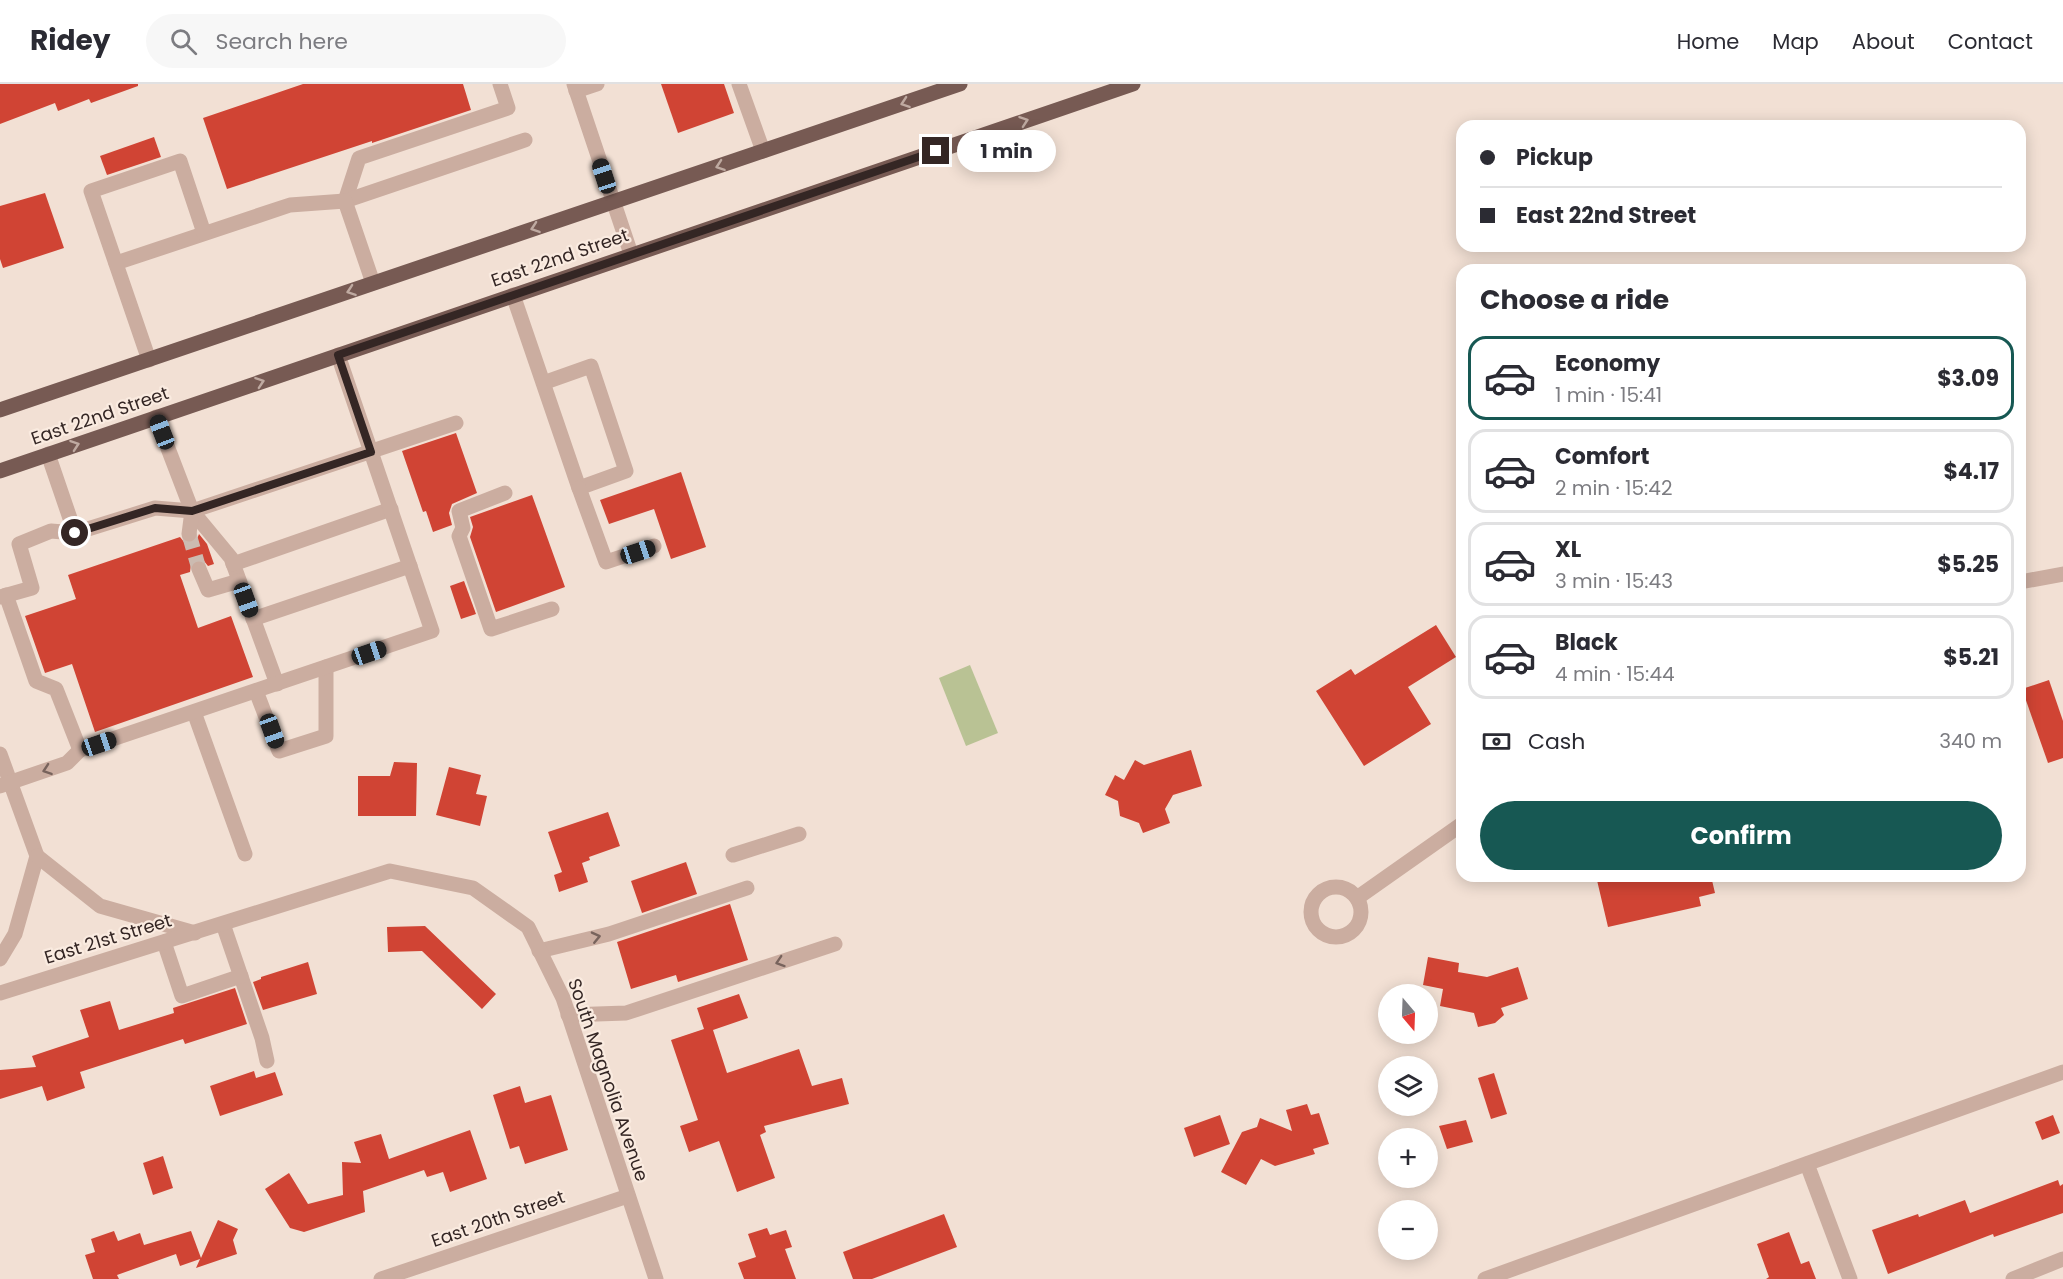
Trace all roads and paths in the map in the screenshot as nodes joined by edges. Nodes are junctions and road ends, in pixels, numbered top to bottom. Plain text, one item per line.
1 (500, 84) edge
2 (597, 84) edge
3 (739, 84) edge
4 (960, 84) edge
5 (1133, 84) edge
6 (575, 88) edge
7 (525, 140) dead end
8 (763, 151) junction
9 (345, 201) junction
10 (613, 202) junction
11 (204, 233) junction
12 (631, 254) junction
13 (116, 263) junction
14 (373, 284) junction
15 (513, 295) junction
16 (338, 355) junction
17 (149, 360) junction
18 (543, 383) junction
19 (0, 410) edge
20 (156, 417) junction
21 (456, 423) dead end
22 (371, 452) junction
23 (48, 454) junction
24 (0, 471) edge
25 (579, 488) junction
26 (504, 493) dead end
27 (391, 509) junction
28 (192, 511) junction
29 (75, 533) junction
30 (189, 534) tunnel mouth
31 (654, 546) dead end
32 (233, 564) junction
33 (410, 566) junction
34 (199, 569) tunnel mouth
35 (2063, 574) edge
36 (239, 581) junction
37 (2026, 581) edge
38 (3, 596) edge
39 (552, 609) dead end
40 (253, 620) junction
41 (326, 667) junction
42 (277, 684) junction
43 (256, 691) junction
44 (194, 712) junction
45 (80, 750) junction
46 (0, 754) edge
47 (5, 785) edge
48 (1456, 828) edge
49 (799, 834) dead end
50 (245, 854) dead end
51 (733, 855) dead end
52 (36, 856) junction
53 (747, 888) dead end
54 (1358, 898) dead end
55 (223, 924) junction
56 (195, 933) junction
57 (164, 942) junction
58 (836, 944) dead end
59 (540, 951) junction
60 (0, 959) edge
61 (241, 976) junction
62 (0, 993) edge
63 (568, 1015) junction
64 (267, 1061) dead end
65 (2063, 1072) edge
66 (1807, 1164) junction
67 (628, 1196) junction
68 (2063, 1259) edge
69 (381, 1279) edge
70 (656, 1279) edge
71 (1485, 1279) edge
72 (1850, 1279) edge
73 (2013, 1279) edge

1 - 9 street
2 - 6 street
3 - 8 street
4 -> 8 main road, East 22nd Street
12 -> 5 main road, East 22nd Street
6 - 10 street
7 - 9 street
8 -> 10 main road, East 22nd Street
9 - 11 street
9 - 14 street
10 - 12 street
10 -> 14 main road, East 22nd Street
11 - 13 street
11 - 13 street
12 - 15 main road, East 22nd Street
13 - 17 street
14 -> 17 main road, East 22nd Street
15 - 16 main road, East 22nd Street
15 - 18 street
20 -> 16 main road, East 22nd Street
16 - 22 street
17 - 19 main road, East 22nd Street
18 - 25 street
18 - 25 street
23 -> 20 main road, East 22nd Street
20 - 28 street
21 - 22 street
22 - 27 street
22 - 28 street
23 - 24 main road, East 22nd Street
23 - 29 street
25 - 31 street
26 - 39 street
27 - 32 street
27 - 33 street
28 - 29 street
28 - 30 street
28 - 32 street
29 - 38 street
32 - 36 street
33 - 40 street
33 - 41 street
34 - 36 street
35 - 37 street
36 - 40 street
38 - 45 street
40 - 42 street
41 - 42 street
41 - 43 street
42 - 43 street
43 - 44 street
44 - 45 street
44 - 50 street
45 -> 47 street
46 - 47 street
47 - 52 street
48 - 54 street
49 - 51 street
52 - 56 street, East 21st Street
52 - 60 street
59 -> 53 street
55 - 56 street, South Magnolia Avenue
55 - 59 street, South Magnolia Avenue
55 - 61 street
56 - 57 street, East 21st Street
57 - 61 street
57 - 62 street, East 21st Street
58 -> 63 street
59 - 63 street, South Magnolia Avenue
61 - 64 street
63 - 67 street, South Magnolia Avenue
65 - 66 street
66 - 71 street
66 - 72 street
67 - 69 street, East 20th Street
67 - 70 street, South Magnolia Avenue
68 - 73 street

